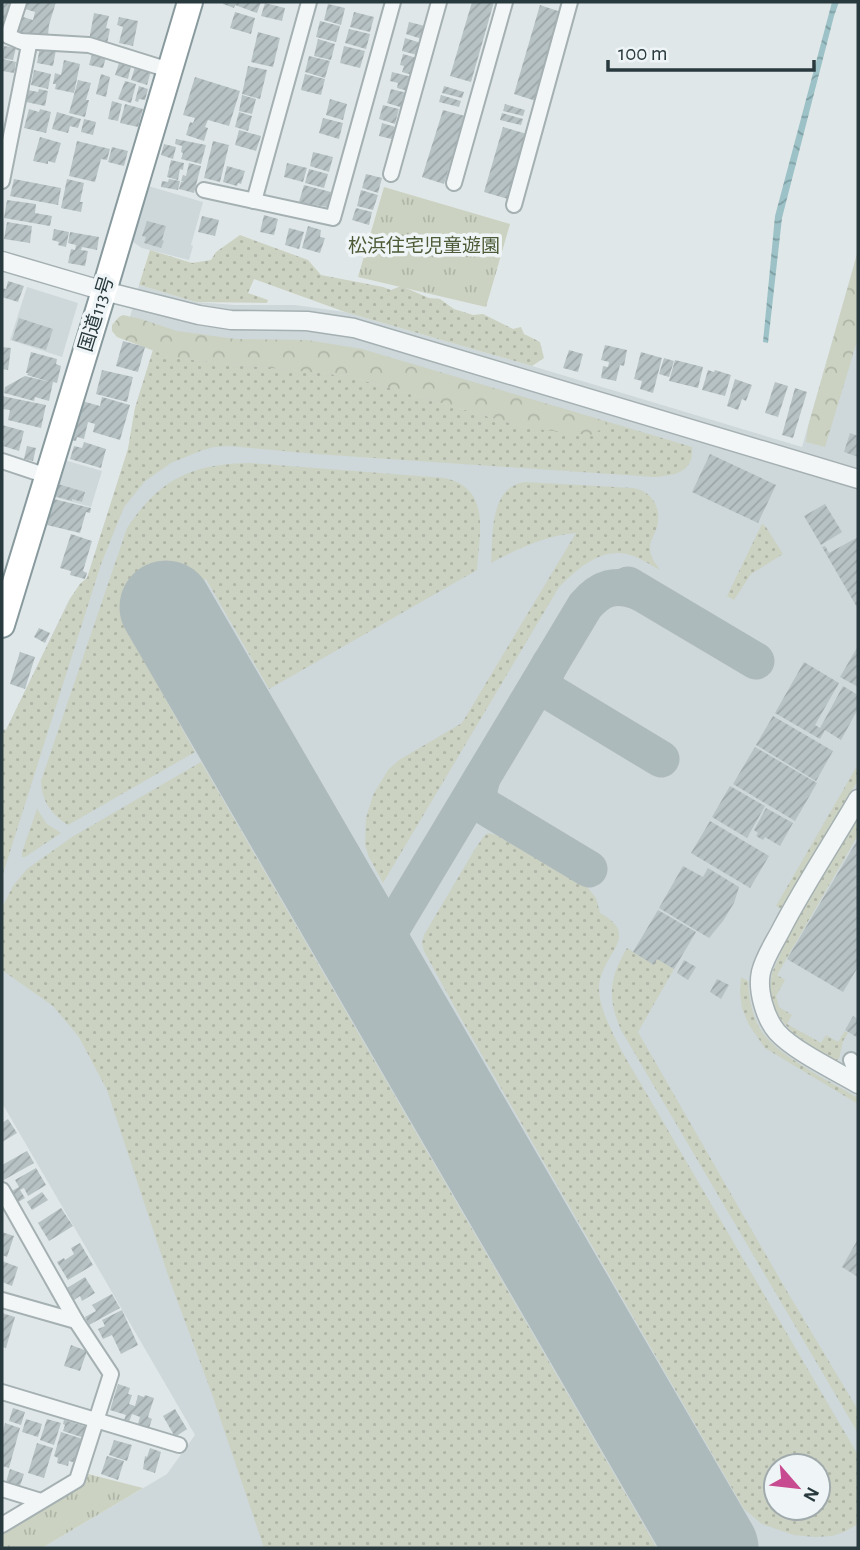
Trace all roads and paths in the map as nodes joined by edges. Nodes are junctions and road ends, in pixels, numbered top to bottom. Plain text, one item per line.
1 (19, 2) edge
2 (190, 2) edge
3 (309, 2) edge
4 (393, 2) edge
5 (439, 2) edge
6 (505, 2) edge
7 (569, 2) edge
8 (9, 37) edge
9 (169, 70) junction
10 (5, 141) edge
11 (391, 174) dead end
12 (2, 181) edge
13 (454, 183) dead end
14 (204, 190) dead end
15 (254, 201) junction
16 (514, 205) dead end
17 (2, 261) edge
18 (104, 291) junction
19 (2, 461) edge
20 (47, 476) junction
21 (858, 479) edge
22 (2, 625) edge
23 (858, 799) edge
24 (858, 1084) edge
25 (2, 1190) edge
26 (2, 1211) edge
27 (17, 1216) junction
28 (2, 1300) edge
29 (76, 1321) junction
30 (2, 1392) edge
31 (97, 1420) junction
32 (179, 1445) dead end
33 (2, 1489) edge
34 (41, 1502) junction
35 (2, 1525) edge

1 - 8 street
2 - 9 highway, 国道113号
3 - 15 street
4 - 15 street
5 - 11 street
6 - 13 street
7 - 16 street
8 - 9 street
8 - 10 street
9 - 18 highway, 国道113号
10 - 12 street
14 - 15 street
17 - 18 street
18 - 20 highway, 国道113号
18 - 21 street
19 - 20 street
20 - 22 highway, 国道113号
23 - 24 street
25 - 27 street
26 - 27 street
27 - 29 street
28 - 29 street
29 - 31 street
30 - 31 street
31 - 32 street
31 - 34 street
33 - 34 street
34 - 35 street

